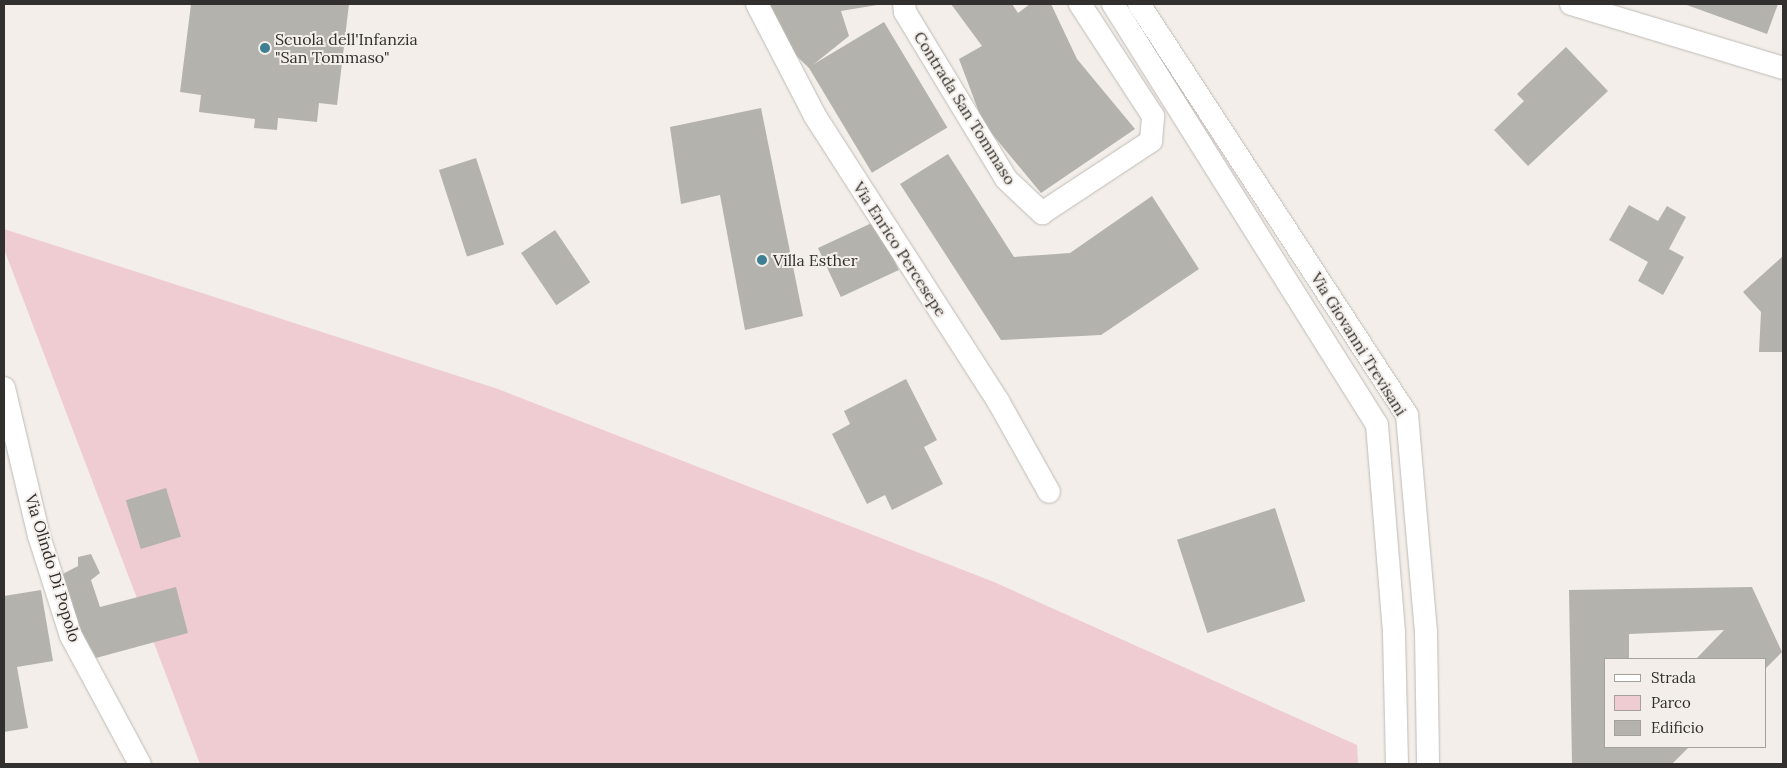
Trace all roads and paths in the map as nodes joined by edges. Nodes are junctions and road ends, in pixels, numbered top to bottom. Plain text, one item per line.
1 (757, 4) edge
2 (904, 4) edge
3 (1080, 4) edge
4 (1113, 4) edge
5 (1139, 4) edge
6 (1571, 4) edge
7 (1783, 68) edge
8 (4, 388) edge
9 (1049, 492) dead end
10 (140, 764) edge
11 (1397, 764) edge
12 (1428, 764) edge

1 - 9 street, Via Enrico Percesepe
2 - 3 street, Contrada San Tommaso
4 - 11 street, Via Giovanni Trevisani
5 - 12 street, Via Giovanni Trevisani
6 - 7 street
8 - 10 street, Via Olindo Di Popolo

